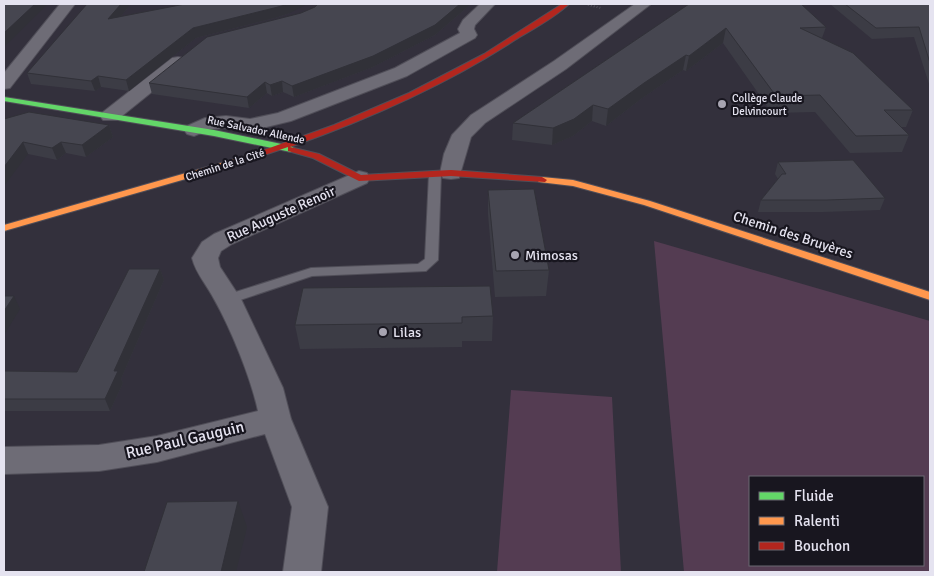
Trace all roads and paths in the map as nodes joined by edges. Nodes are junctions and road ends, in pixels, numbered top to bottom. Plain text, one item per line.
1 (68, 4) edge
2 (488, 4) edge
3 (566, 4) edge
4 (644, 4) edge
5 (188, 55) edge
6 (4, 84) edge
7 (4, 99) edge
8 (110, 116) junction
9 (194, 130) junction
10 (283, 146) junction
11 (443, 174) junction
12 (360, 178) junction
13 (647, 203) joint
14 (4, 228) edge
15 (930, 296) edge
16 (228, 299) junction
17 (275, 419) junction
18 (4, 461) edge
19 (302, 572) edge

1 - 6 street
2 - 9 street
3 - 10 street, Chemin de la Cité
4 - 11 street
5 - 8 street
7 - 8 street, Rue Salvador Allende
8 - 9 street, Rue Salvador Allende
9 - 10 street, Rue Salvador Allende
10 - 12 street, Rue Salvador Allende
10 - 14 street, Chemin de la Cité
11 - 12 street, Rue Salvador Allende
11 - 13 street, Rue Salvador Allende
11 - 16 lane
12 - 16 street, Rue Auguste Renoir
13 - 15 street, Chemin des Bruyères
16 - 17 street, Rue Auguste Renoir
17 - 18 street, Rue Paul Gauguin
17 - 19 street, Rue Auguste Renoir

